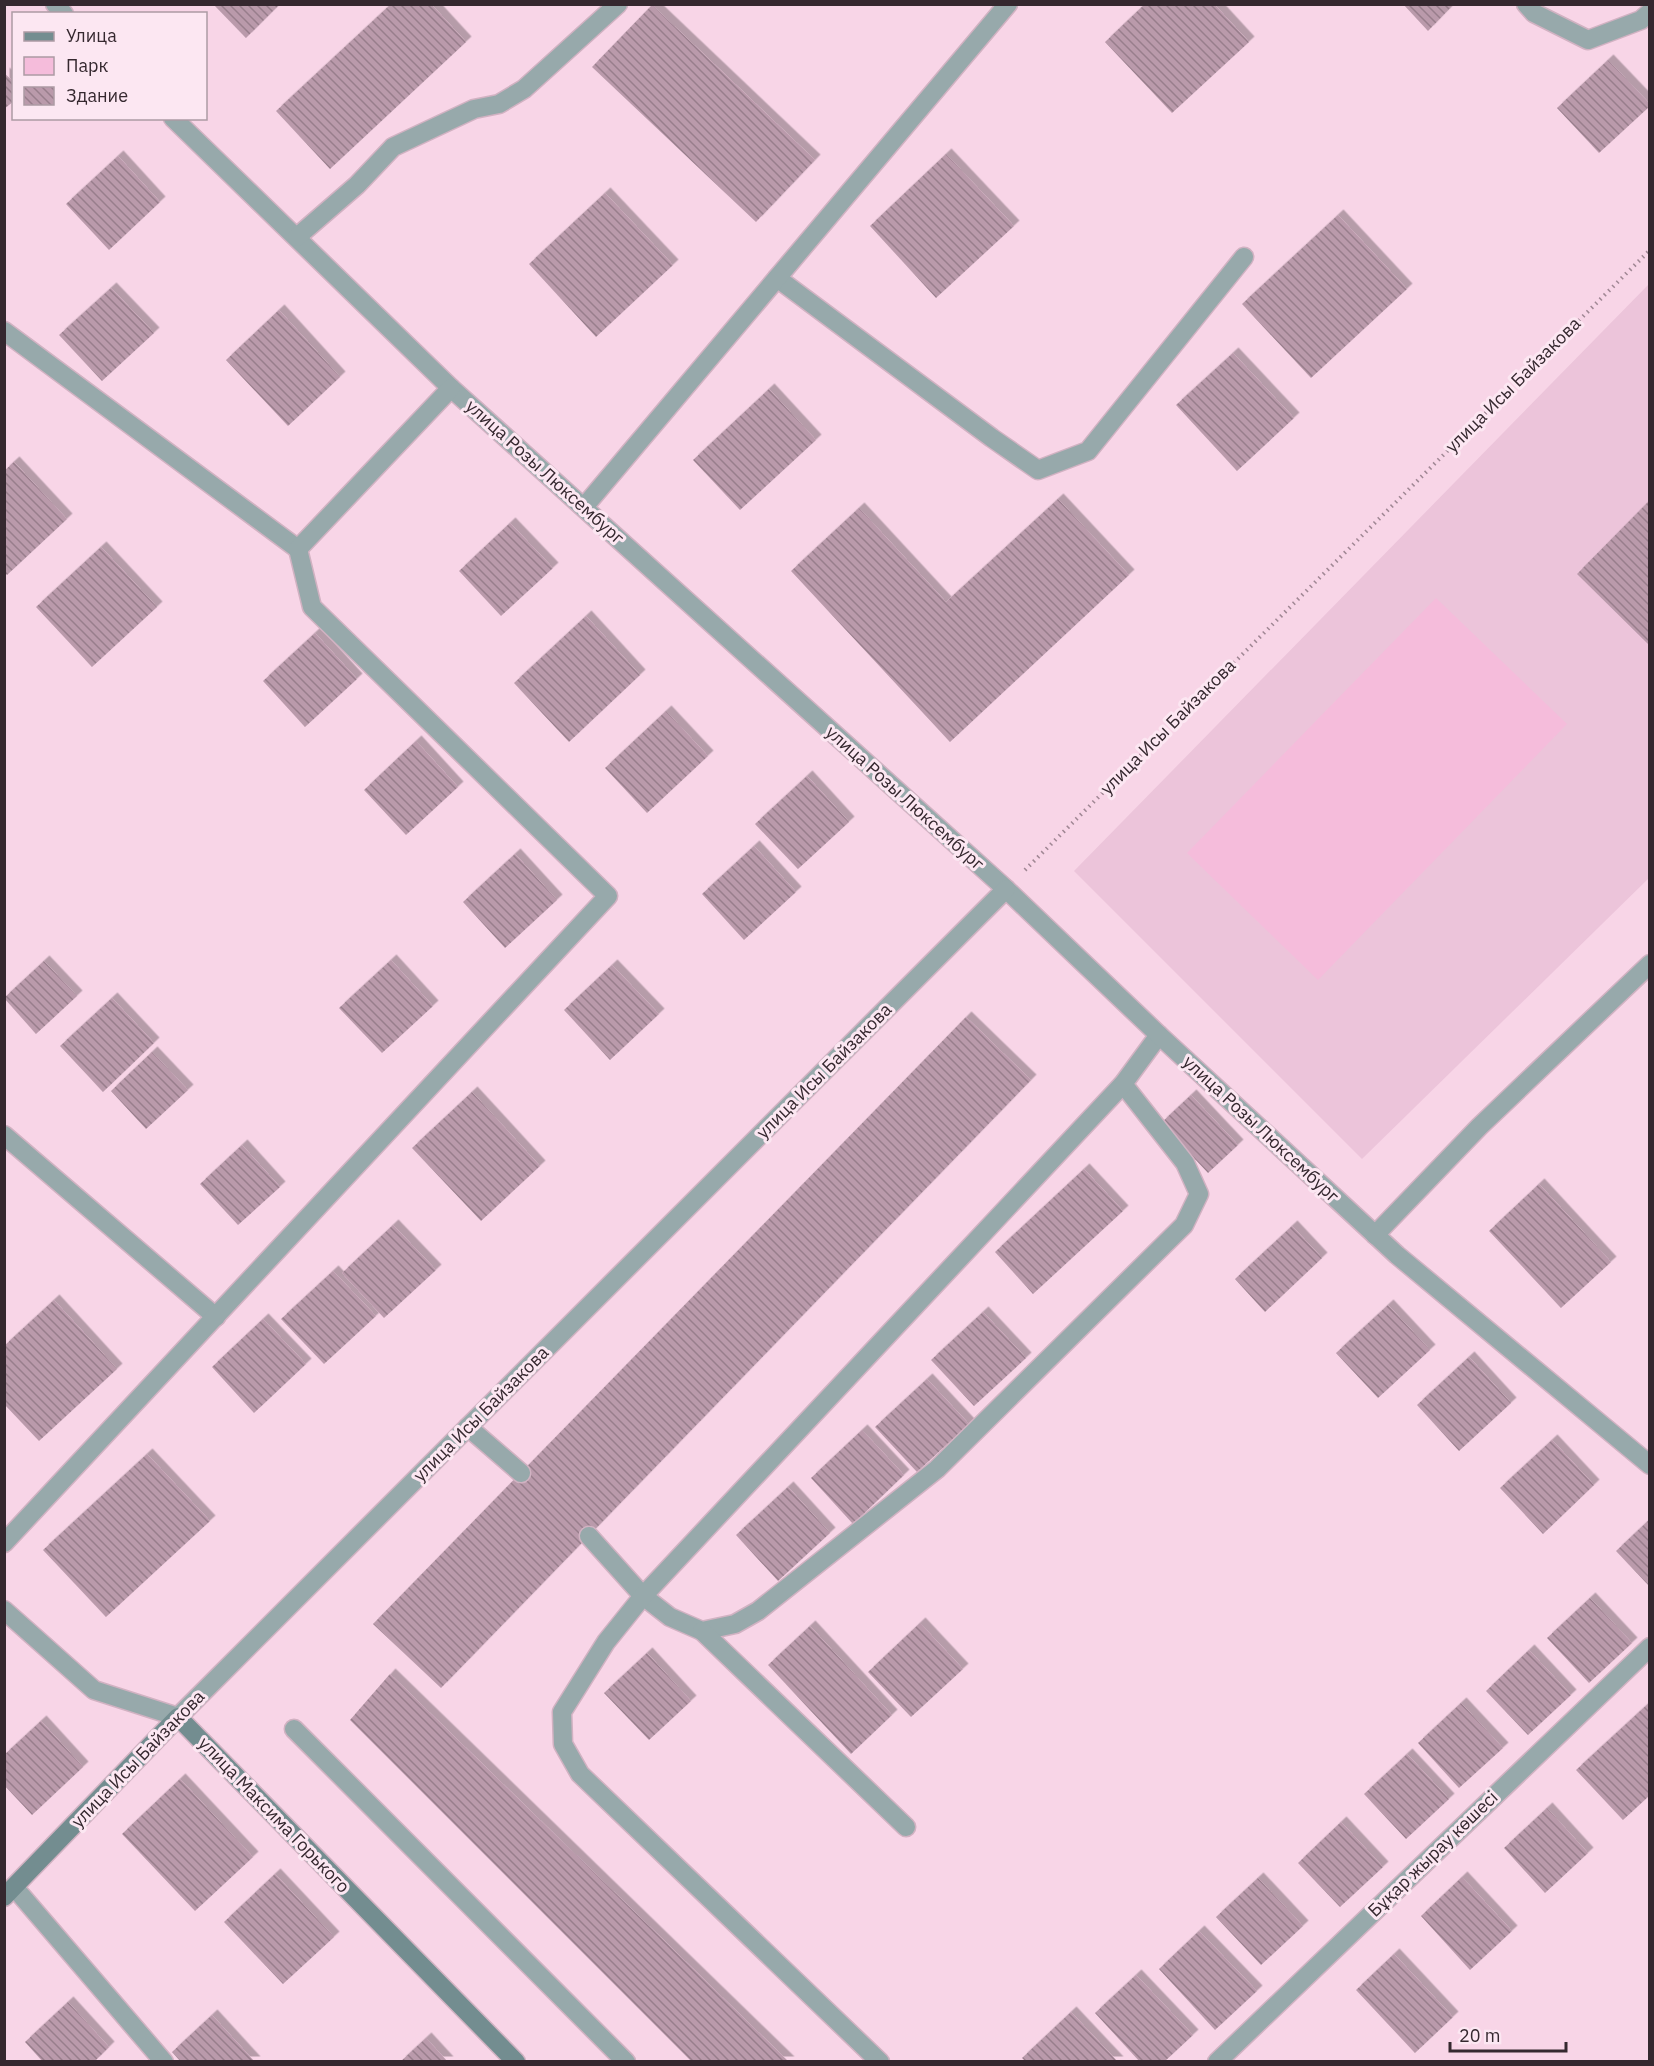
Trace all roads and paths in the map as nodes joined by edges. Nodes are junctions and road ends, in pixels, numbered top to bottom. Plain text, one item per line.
1 (618, 4) edge
2 (1008, 4) edge
3 (1526, 4) edge
4 (1650, 12) edge
5 (175, 120) edge
6 (297, 237) junction
7 (1650, 250) edge
8 (1244, 257) dead end
9 (777, 278) junction
10 (4, 331) edge
11 (451, 388) junction
12 (584, 507) junction
13 (298, 549) junction
14 (1006, 890) junction
15 (1650, 964) edge
16 (1159, 1035) junction
17 (1123, 1084) junction
18 (4, 1135) edge
19 (1375, 1235) junction
20 (216, 1317) junction
21 (468, 1427) junction
22 (1650, 1465) edge
23 (521, 1473) dead end
24 (589, 1536) dead end
25 (4, 1543) edge
26 (644, 1596) junction
27 (4, 1610) edge
28 (702, 1631) junction
29 (1650, 1647) edge
30 (178, 1717) junction
31 (294, 1729) dead end
32 (906, 1827) dead end
33 (9, 1892) edge
34 (164, 2061) edge
35 (516, 2061) edge
36 (626, 2061) edge
37 (880, 2061) edge
38 (1217, 2061) edge

1 - 6 street
2 - 9 street
3 - 4 street
5 - 6 street, улица Розы Люксембург
6 - 11 street, улица Розы Люксембург
7 - 14 path, улица Исы Байзакова
8 - 9 street
9 - 12 street
10 - 13 street
11 - 12 street, улица Розы Люксембург
11 - 13 street
12 - 14 street, улица Розы Люксембург
13 - 20 street
14 - 16 street, улица Розы Люксембург
14 - 21 street, улица Исы Байзакова
15 - 19 street
16 - 17 street
16 - 19 street, улица Розы Люксембург
17 - 26 street
17 - 28 street
18 - 20 street
19 - 22 street, улица Розы Люксембург
20 - 25 street
21 - 23 street
21 - 30 street, улица Исы Байзакова
24 - 26 street
26 - 28 street
26 - 37 street
27 - 30 street, улица Максима Горького
28 - 32 street
29 - 38 street, Бұқар жырау көшесі
30 - 33 street, улица Исы Байзакова
30 - 35 street, улица Максима Горького
31 - 36 street
33 - 34 street

